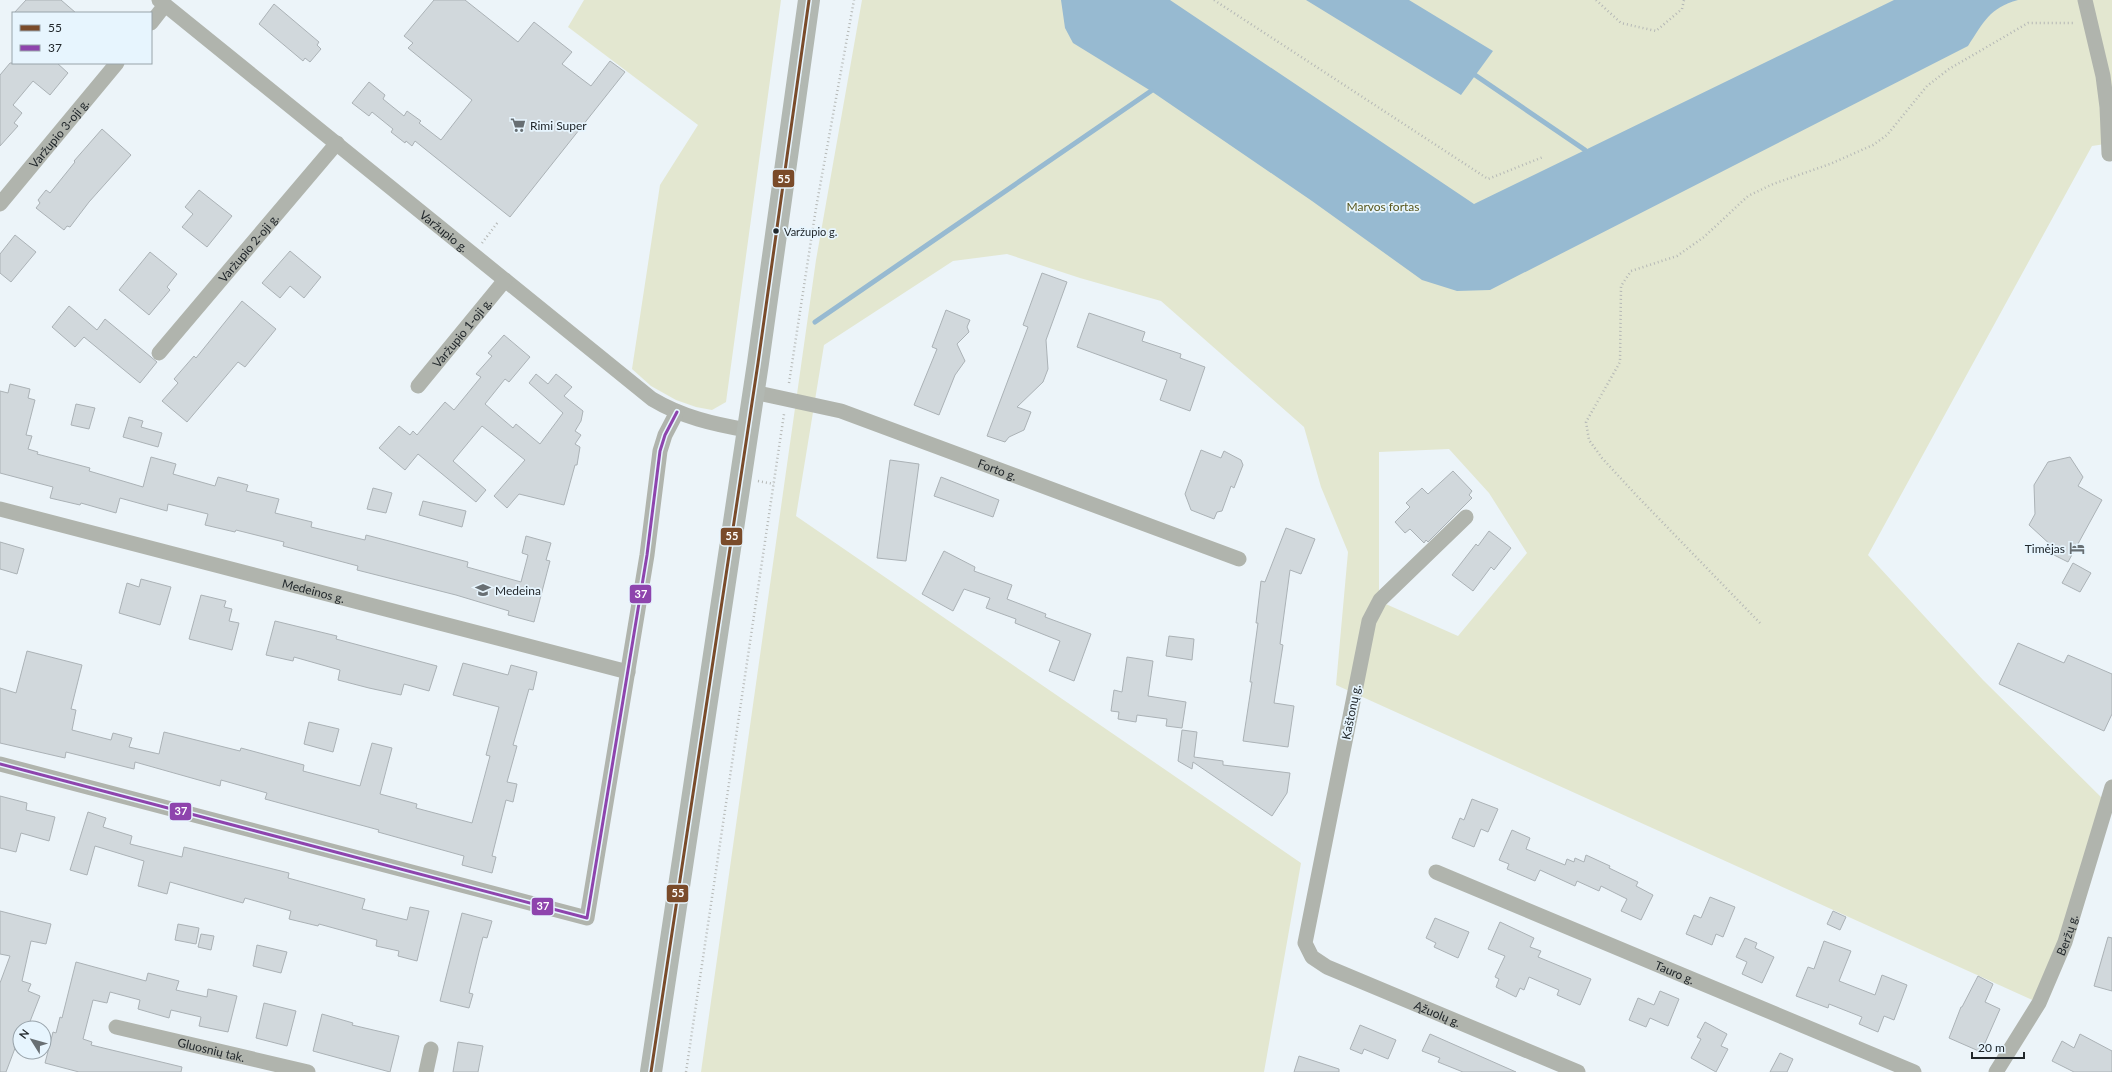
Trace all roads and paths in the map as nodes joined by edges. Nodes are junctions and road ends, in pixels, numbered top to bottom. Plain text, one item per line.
1 (809, 0) edge
2 (854, 0) edge
3 (1214, 0) edge
4 (1596, 0) edge
5 (1684, 0) edge
6 (2085, 0) edge
7 (162, 3) edge
8 (152, 21) edge
9 (2090, 23) junction
10 (116, 64) edge
11 (336, 143) junction
12 (2109, 154) dead end
13 (1543, 157) dead end
14 (0, 204) edge
15 (498, 222) dead end
16 (473, 254) junction
17 (505, 280) junction
18 (159, 353) dead end
19 (418, 386) dead end
20 (753, 392) junction
21 (787, 399) junction
22 (677, 412) junction
23 (747, 430) junction
24 (0, 509) edge
25 (1466, 517) dead end
26 (1239, 559) dead end
27 (1760, 623) dead end
28 (628, 672) junction
29 (0, 764) edge
30 (2112, 787) edge
31 (1436, 872) dead end
32 (1305, 943) joint
33 (116, 1027) dead end
34 (431, 1049) dead end
35 (308, 1072) edge
36 (426, 1072) edge
37 (651, 1072) edge
38 (686, 1072) edge
39 (1578, 1072) edge
40 (1914, 1072) edge
41 (1996, 1072) edge

1 - 20 main road
2 - 21 path
3 - 13 path
4 - 5 path
6 - 9 street
7 - 8 street
7 - 11 street, Varžupio g.
9 - 12 street
9 - 27 path
10 - 14 street, Varžupio 3-oji g.
11 - 16 street, Varžupio g.
11 - 18 street, Varžupio 2-oji g.
15 - 16 path
16 - 17 street, Varžupio g.
17 - 19 street, Varžupio 1-oji g.
17 - 22 street, Varžupio g.
20 - 21 street, Forto g.
20 - 23 main road
21 - 26 street, Forto g.
21 - 38 path
22 - 23 street, Varžupio g.
22 - 28 street
23 - 37 main road
24 - 28 street, Medeinos g.
25 - 32 street, Kaštonų g.
28 - 29 street
30 - 41 street, Beržų g.
31 - 40 street, Tauro g.
32 - 39 street, Ąžuolų g.
33 - 35 street, Gluosnių tak.
34 - 36 street

